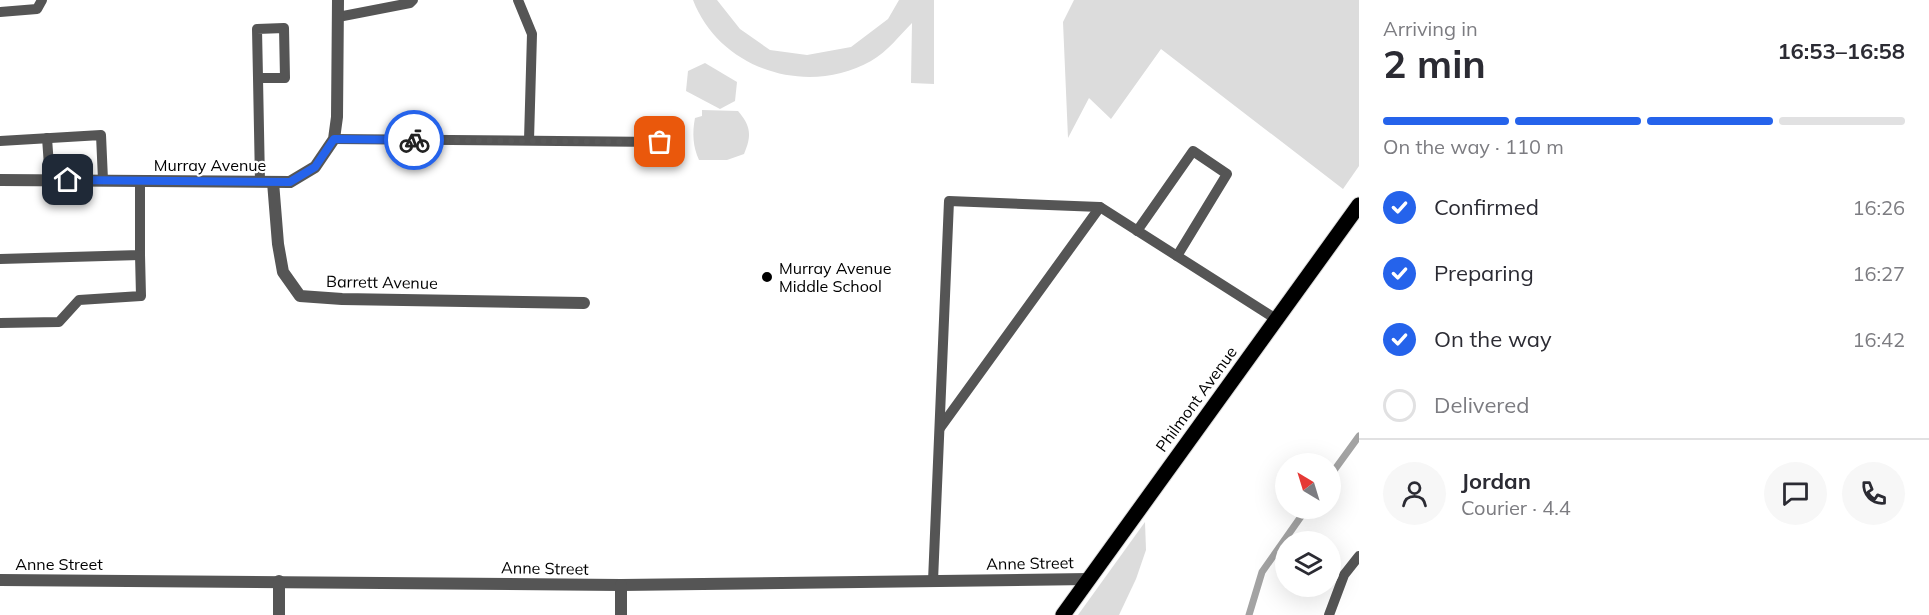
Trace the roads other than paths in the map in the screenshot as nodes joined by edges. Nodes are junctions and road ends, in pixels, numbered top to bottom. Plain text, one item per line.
1 (42, 0) edge
2 (338, 0) edge
3 (413, 0) edge
4 (518, 0) edge
5 (0, 12) edge
6 (338, 17) junction
7 (258, 78) junction
8 (47, 138) junction
9 (334, 139) junction
10 (529, 140) junction
11 (0, 141) edge
12 (660, 142) dead end
13 (0, 180) edge
14 (50, 180) junction
15 (103, 180) junction
16 (140, 181) junction
17 (266, 182) junction
18 (1359, 205) edge
19 (1100, 207) junction
20 (1137, 231) junction
21 (140, 255) junction
22 (1177, 256) junction
23 (0, 259) edge
24 (584, 303) dead end
25 (1276, 319) junction
26 (0, 323) edge
27 (939, 429) junction
28 (1359, 556) edge
29 (1089, 579) junction
30 (0, 580) edge
31 (279, 581) junction
32 (933, 581) junction
33 (621, 585) junction
34 (279, 615) edge
35 (621, 615) edge
36 (1063, 615) edge
37 (1329, 615) edge

1 - 5 lane
2 - 6 street, Murray Avenue
3 - 6 lane
4 - 10 lane
6 - 9 street, Murray Avenue
7 - 7 lane
7 - 17 lane
8 - 11 lane
8 - 14 lane
8 - 15 lane
9 - 10 lane
9 - 17 street, Murray Avenue
10 - 12 lane
13 - 14 street, Murray Avenue
14 - 15 street, Murray Avenue
15 - 16 street, Murray Avenue
16 - 17 street, Murray Avenue
16 - 21 lane
17 - 24 street, Barrett Avenue
18 - 25 main road, Philmont Avenue
19 - 20 lane
19 - 27 lane
19 - 27 lane
20 - 22 lane
20 - 22 lane
21 - 23 lane
21 - 26 lane
22 - 25 lane
25 - 29 main road, Philmont Avenue
27 - 32 lane
28 - 37 lane
29 - 32 street, Anne Street
29 - 36 main road, Philmont Avenue
30 - 31 street, Anne Street
31 - 33 street, Anne Street
31 - 34 street
32 - 33 street, Anne Street
33 - 35 street

